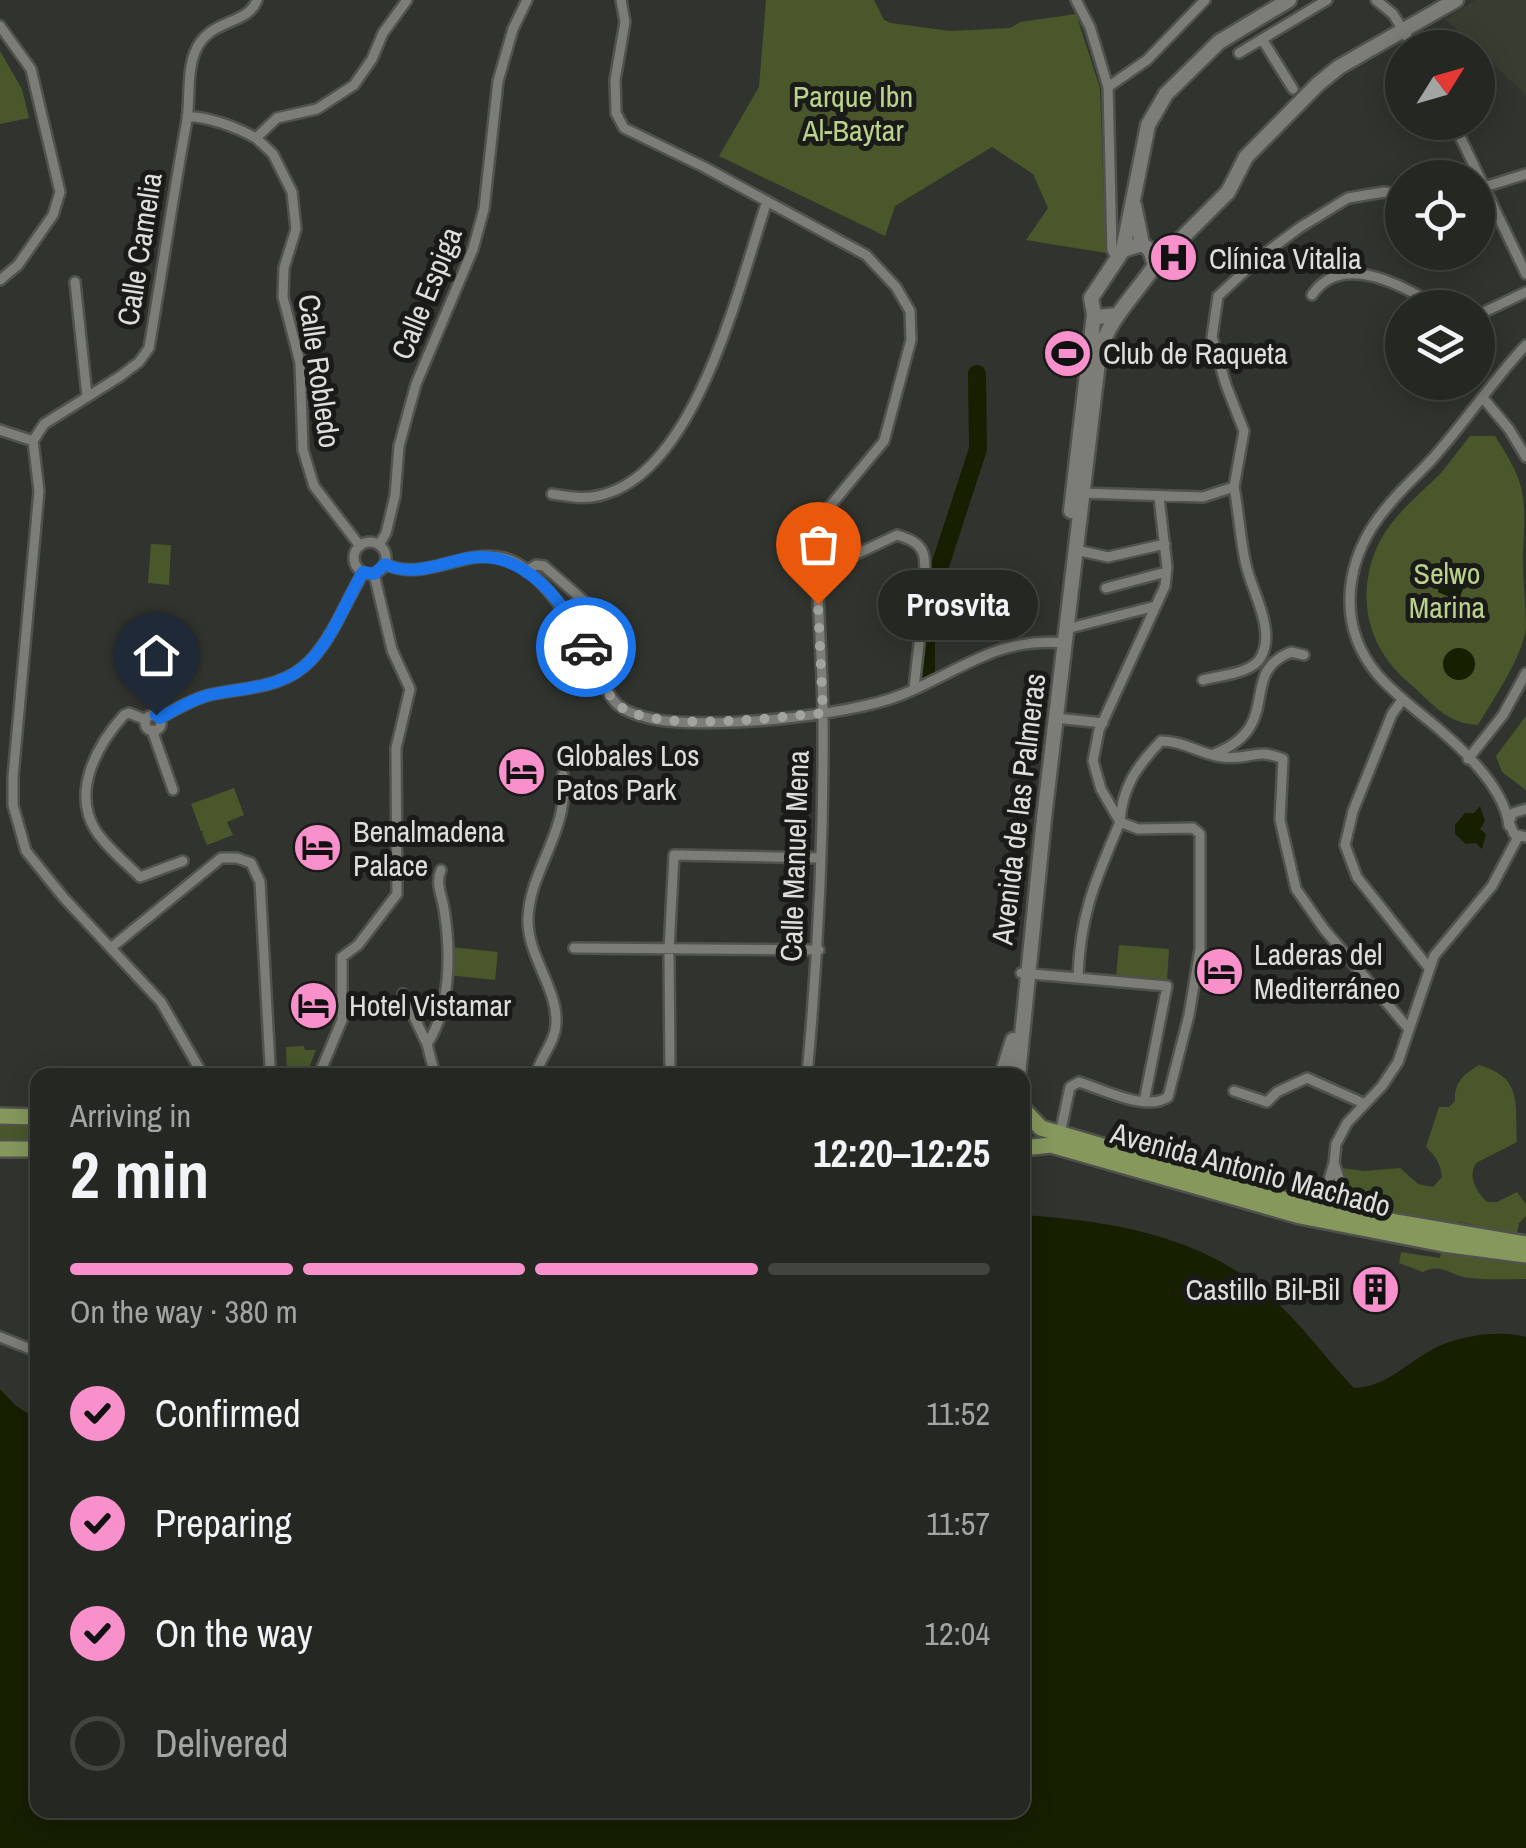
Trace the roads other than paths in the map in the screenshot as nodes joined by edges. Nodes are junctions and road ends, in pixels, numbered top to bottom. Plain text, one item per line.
1 (257, 0) edge
2 (407, 0) edge
3 (527, 0) edge
4 (621, 0) edge
5 (1076, 0) edge
6 (1205, 0) edge
7 (1288, 0) edge
8 (1327, 0) edge
9 (1456, 0) edge
10 (1382, 1) edge
11 (0, 26) edge
12 (1405, 30) joint
13 (1262, 40) junction
14 (1385, 41) edge
15 (1240, 53) dead end
16 (1108, 86) junction
17 (1293, 89) dead end
18 (187, 116) junction
19 (256, 138) junction
20 (1526, 174) edge
21 (1495, 184) edge
22 (1385, 192) edge
23 (1110, 198) junction
24 (1132, 199) junction
25 (767, 201) junction
26 (1495, 213) edge
27 (1149, 253) junction
28 (1120, 254) junction
29 (1526, 274) edge
30 (0, 280) edge
31 (75, 282) dead end
32 (1410, 290) edge
33 (1526, 292) edge
34 (1312, 295) dead end
35 (1495, 307) edge
36 (1094, 314) junction
37 (1117, 315) junction
38 (1526, 345) edge
39 (1495, 383) edge
40 (88, 396) junction
41 (1481, 400) edge
42 (1485, 400) edge
43 (0, 430) edge
44 (33, 442) junction
45 (1526, 457) edge
46 (1234, 487) junction
47 (1077, 493) junction
48 (552, 494) dead end
49 (1159, 497) junction
50 (1165, 544) junction
51 (379, 545) junction
52 (360, 546) junction
53 (1076, 550) junction
54 (385, 564) junction
55 (526, 571) junction
56 (1166, 572) junction
57 (368, 573) junction
58 (816, 573) junction
59 (1106, 588) dead end
60 (1156, 606) junction
61 (1063, 639) junction
62 (620, 646) dead end
63 (1304, 655) dead end
64 (1526, 674) edge
65 (1203, 680) dead end
66 (914, 689) junction
67 (1404, 699) junction
68 (823, 713) junction
69 (1056, 718) junction
70 (1103, 723) junction
71 (149, 725) junction
72 (1211, 755) junction
73 (1468, 759) junction
74 (563, 776) dead end
75 (173, 790) dead end
76 (1498, 794) junction
77 (1524, 809) edge
78 (1120, 822) junction
79 (1510, 826) junction
80 (1522, 837) edge
81 (821, 858) junction
82 (183, 861) dead end
83 (442, 870) dead end
84 (112, 947) junction
85 (574, 948) dead end
86 (669, 950) junction
87 (818, 950) junction
88 (1429, 968) junction
89 (1024, 973) junction
90 (1082, 977) junction
91 (403, 994) dead end
92 (1408, 1028) junction
93 (427, 1044) junction
94 (199, 1068) edge
95 (269, 1068) edge
96 (322, 1068) edge
97 (432, 1068) edge
98 (539, 1068) edge
99 (670, 1068) edge
100 (808, 1068) edge
101 (1005, 1068) edge
102 (1018, 1068) edge
103 (1234, 1091) dead end
104 (1144, 1102) junction
105 (1363, 1103) junction
106 (0, 1116) edge
107 (1030, 1116) edge
108 (30, 1117) edge
109 (1060, 1134) junction
110 (1030, 1146) edge
111 (0, 1148) edge
112 (30, 1149) edge
113 (1334, 1163) junction
114 (1314, 1208) junction
115 (1364, 1219) junction
116 (1526, 1244) edge
117 (1526, 1255) edge
118 (0, 1337) edge
119 (30, 1349) edge

1 - 18 street, Calle Camelia
2 - 19 street
3 - 51 street, Calle Espiga
4 - 25 street, Calle Manuel Mena
5 - 16 street
6 - 16 street
7 - 24 street, Avenida de las Palmeras
8 - 13 street
9 - 12 street
10 - 12 street
11 - 30 street
13 - 15 street
13 - 17 street
14 - 27 street
16 - 23 street
18 - 19 street
18 - 40 street, Calle Camelia
19 - 52 street, Calle Robledo
20 - 21 street
22 - 46 street
23 - 24 street
23 - 28 street
24 - 27 street
24 - 28 street, Avenida de las Palmeras
25 - 48 street
25 - 58 street, Calle Manuel Mena
26 - 29 street
27 - 28 street
27 - 37 street, Avenida de las Palmeras
28 - 36 street, Avenida de las Palmeras
31 - 40 street
32 - 34 street
33 - 35 street
36 - 37 street
36 - 47 street, Avenida de las Palmeras
37 - 47 street, Avenida de las Palmeras
38 - 39 street
40 - 44 street, Calle Camelia
41 - 67 street
42 - 45 street
43 - 44 street
44 - 84 street
46 - 49 street
46 - 65 street
47 - 49 street
47 - 53 street, Avenida de las Palmeras
47 - 61 street, Avenida de las Palmeras
49 - 50 street
50 - 53 street
50 - 56 street
51 - 52 street
51 - 54 street
52 - 57 street
53 - 61 street, Avenida de las Palmeras
54 - 55 street
54 - 57 street
55 - 62 street
55 - 68 street
56 - 59 street
56 - 60 street
57 - 71 street
57 - 96 street
58 - 66 street
58 - 68 street, Calle Manuel Mena
60 - 61 street
60 - 70 street
61 - 66 street
61 - 69 street, Avenida de las Palmeras
61 - 89 street, Avenida de las Palmeras
63 - 72 street
64 - 73 street
66 - 68 street
67 - 73 street
67 - 88 street
68 - 81 street, Calle Manuel Mena
69 - 70 street
69 - 89 street, Avenida de las Palmeras
70 - 78 street
71 - 75 street
71 - 82 street
72 - 78 street
72 - 92 street
73 - 76 street
74 - 98 street
76 - 77 street
76 - 79 street
77 - 79 street
78 - 90 street
78 - 104 street
79 - 80 street
80 - 88 street
81 - 86 street
81 - 87 street, Calle Manuel Mena
83 - 93 street
84 - 94 street
84 - 95 street
85 - 86 street
86 - 87 street
86 - 99 street
87 - 100 street, Calle Manuel Mena
88 - 92 street
89 - 90 street
89 - 101 street, Avenida de las Palmeras
89 - 102 street, Avenida de las Palmeras
90 - 104 street
91 - 93 street
92 - 105 street
93 - 97 street
103 - 105 street
104 - 109 street
105 - 113 street
106 - 108 main road
107 - 109 main road, Avenida Antonio Machado
109 - 114 main road, Avenida Antonio Machado
110 - 117 main road, Avenida Antonio Machado
111 - 112 main road
113 - 114 street
113 - 115 street
114 - 115 main road, Avenida Antonio Machado
115 - 116 main road, Avenida Antonio Machado
118 - 119 street

